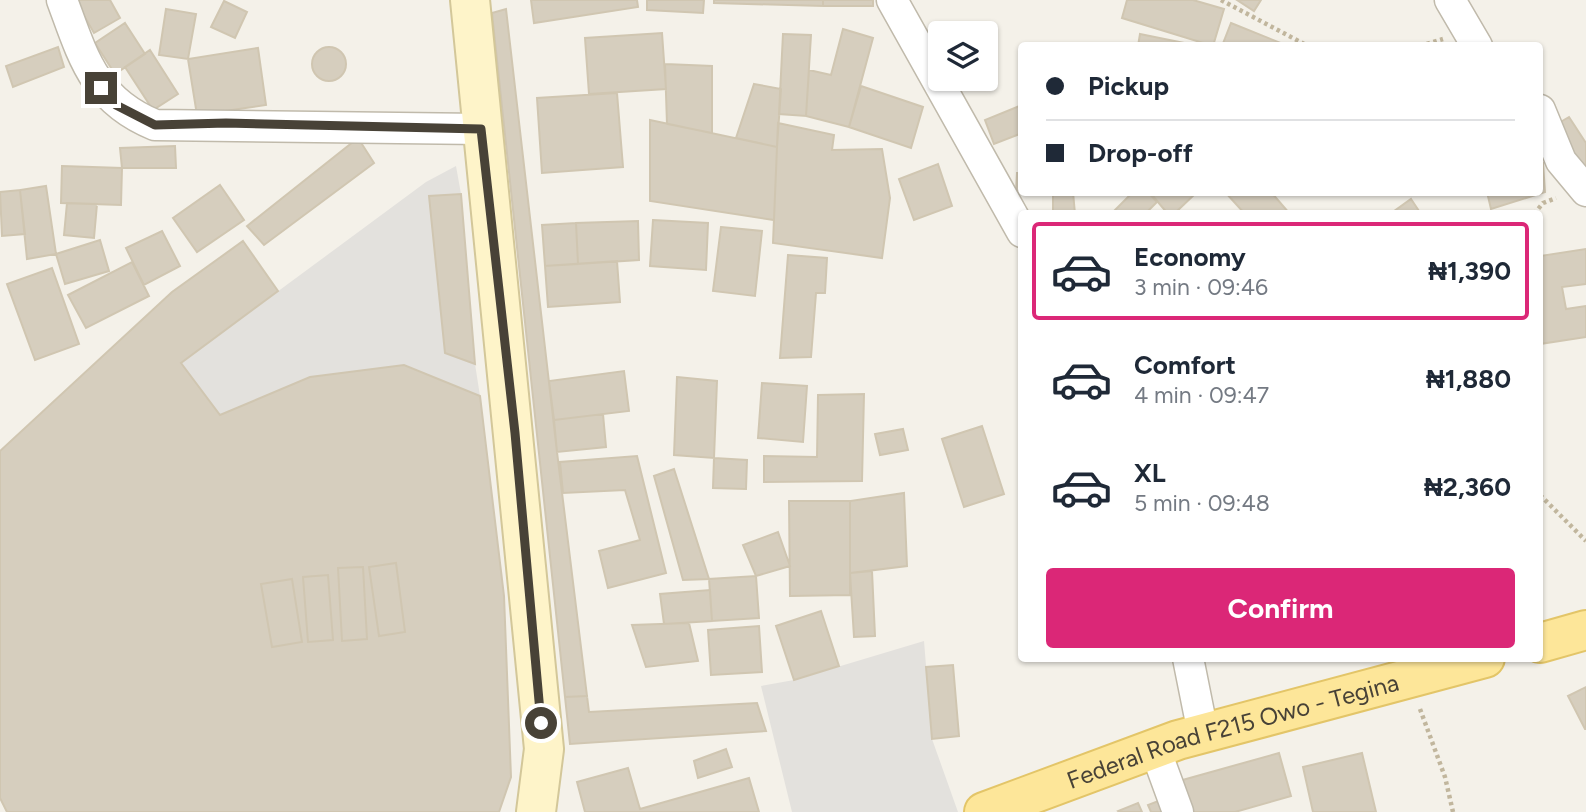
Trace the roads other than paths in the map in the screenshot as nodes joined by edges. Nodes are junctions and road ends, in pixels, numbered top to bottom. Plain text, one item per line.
1 (62, 0) edge
2 (470, 0) edge
3 (892, 0) edge
4 (1450, 0) edge
5 (1475, 42) edge
6 (1543, 117) edge
7 (481, 129) junction
8 (1586, 191) edge
9 (1018, 225) edge
10 (1586, 630) edge
11 (1543, 642) edge
12 (1189, 662) edge
13 (1471, 662) edge
14 (1203, 733) junction
15 (1156, 748) junction
16 (536, 812) edge
17 (984, 812) edge
18 (1178, 812) edge

1 - 7 street
2 - 7 main road
3 - 9 street
4 - 5 street
6 - 8 street
7 - 16 main road
10 - 11 main road
12 - 14 street
13 - 14 main road, Federal Road F215 Owo - Tegina
14 - 15 main road, Federal Road F215 Owo - Tegina
15 - 17 main road, Federal Road F215 Owo - Tegina
15 - 18 street

